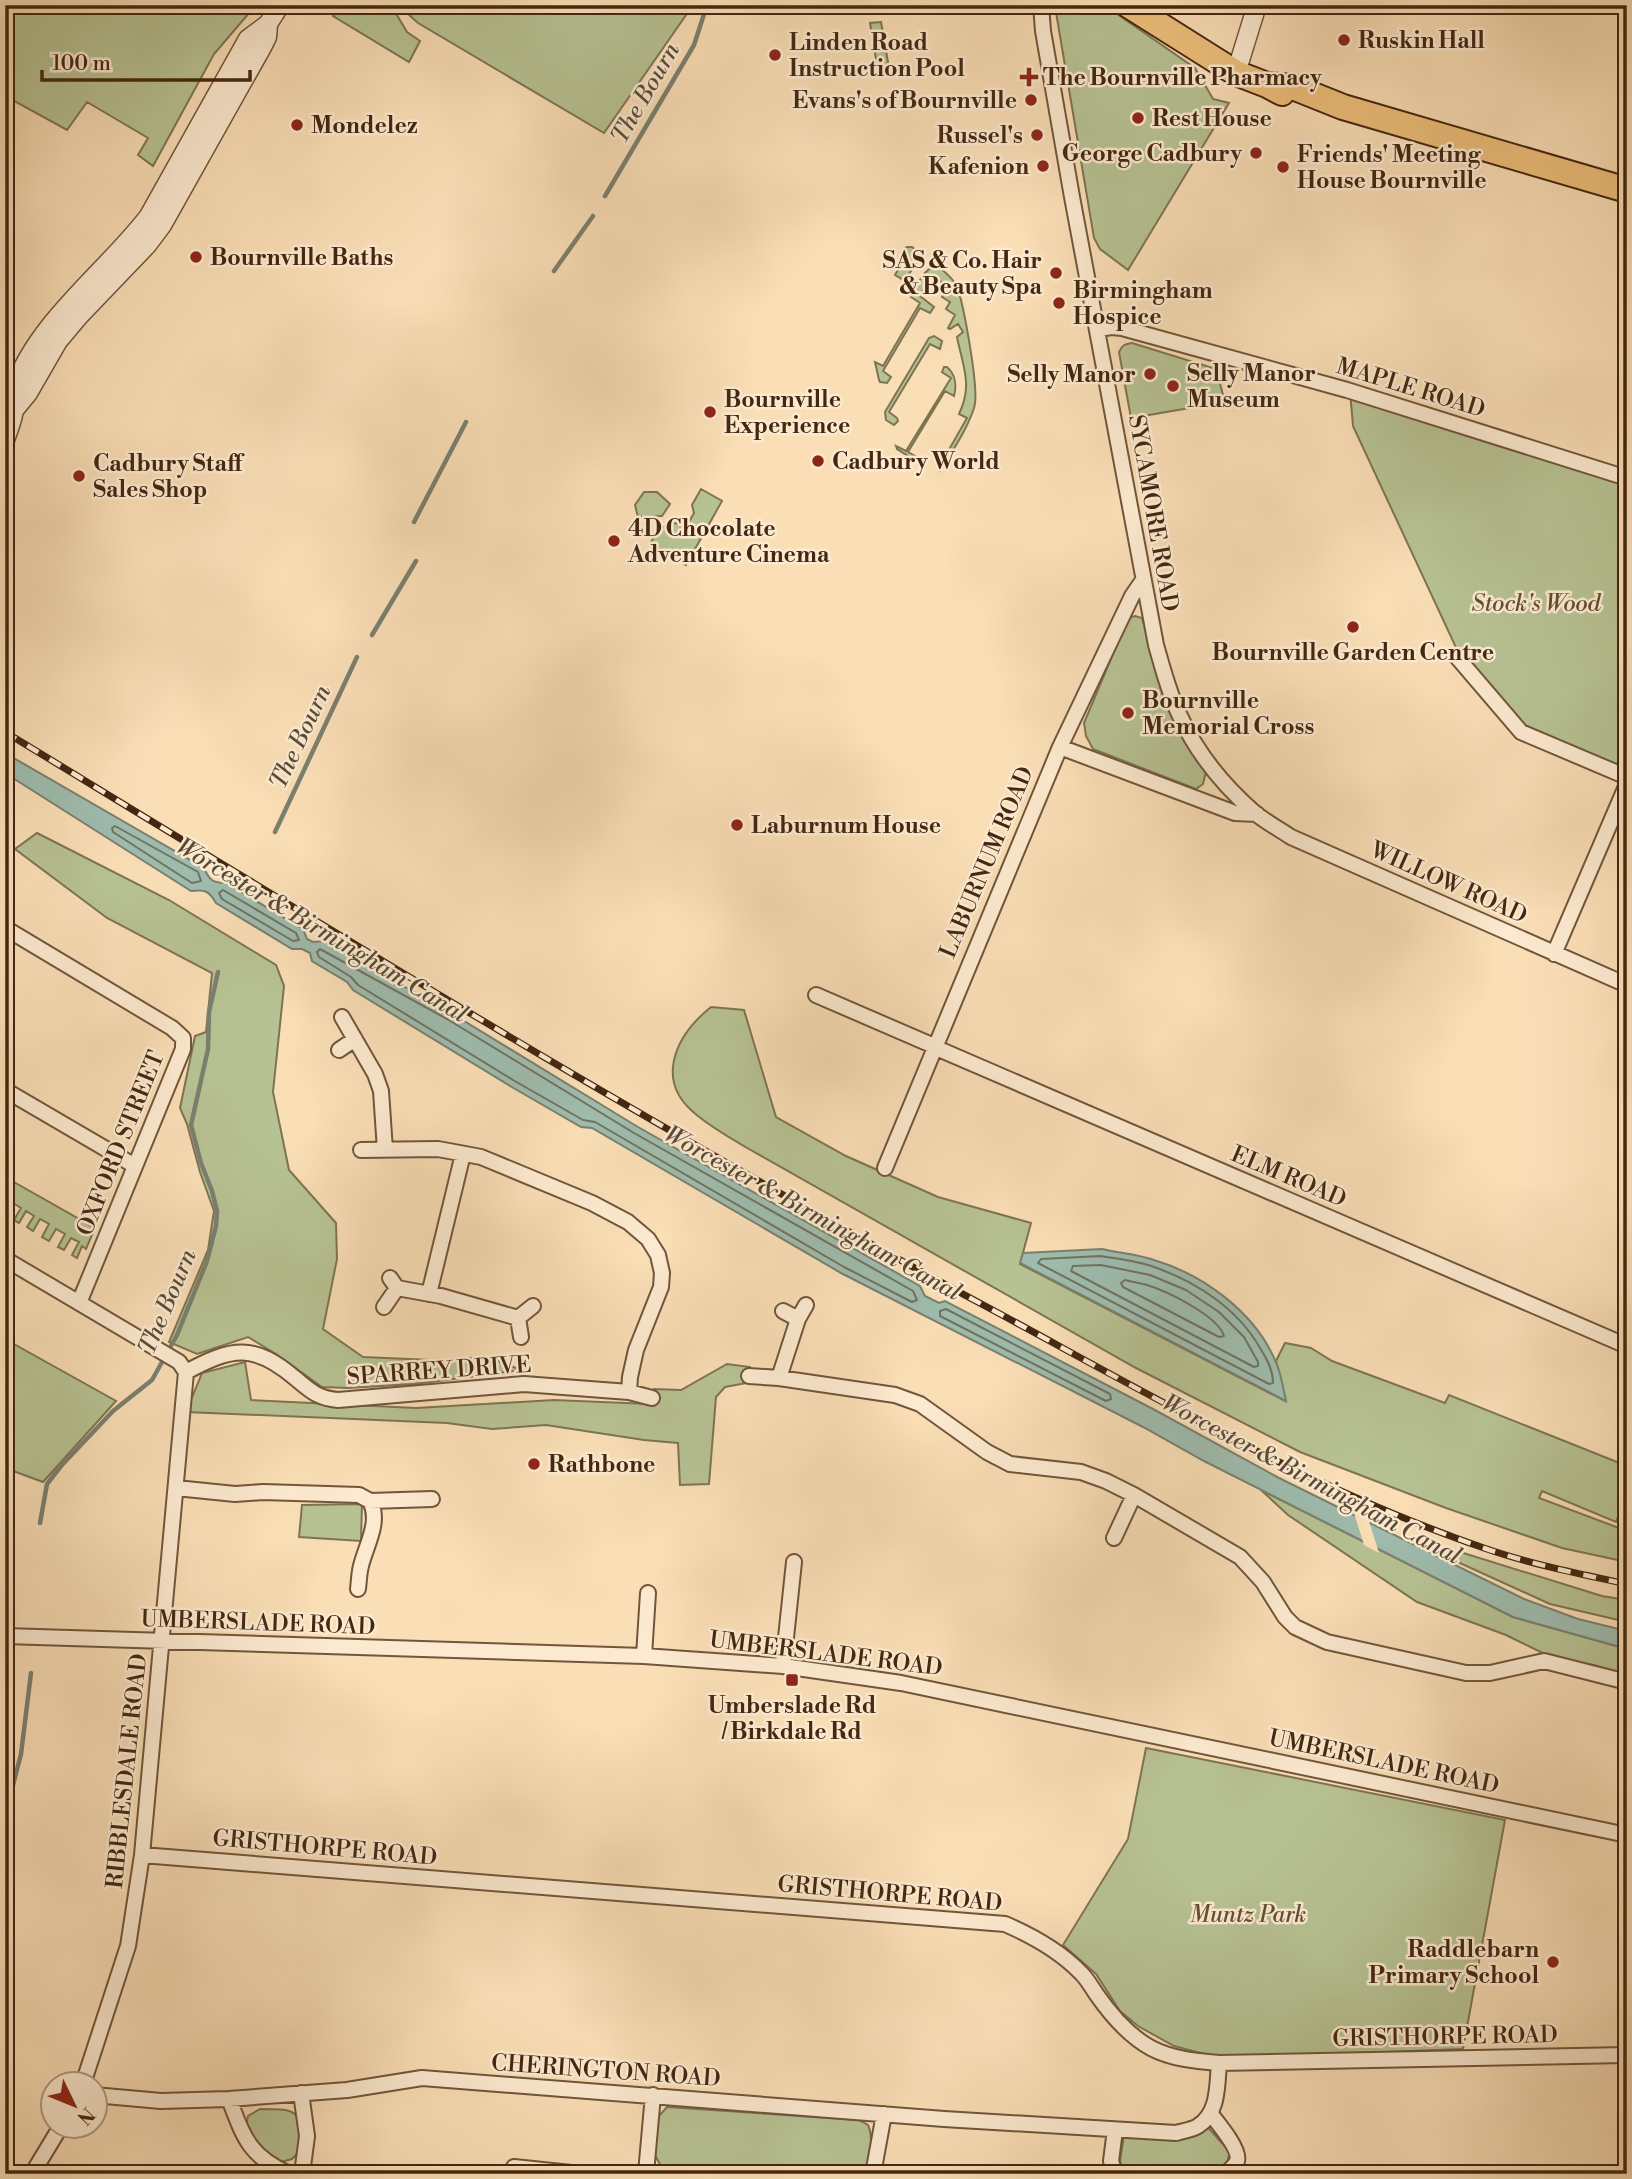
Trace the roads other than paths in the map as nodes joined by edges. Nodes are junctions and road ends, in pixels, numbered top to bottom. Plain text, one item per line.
1 (280, 5) edge
2 (1041, 5) edge
3 (1128, 5) edge
4 (1257, 5) edge
5 (1236, 73) junction
6 (1627, 190) edge
7 (1098, 329) junction
8 (16, 389) edge
9 (5, 440) edge
10 (1627, 478) edge
11 (1143, 580) junction
12 (1456, 656) dead end
13 (1059, 747) junction
14 (1213, 769) joint
15 (1627, 777) edge
16 (1627, 785) edge
17 (1256, 814) junction
18 (5, 928) edge
19 (1554, 954) junction
20 (1627, 985) edge
21 (816, 995) dead end
22 (342, 1017) dead end
23 (355, 1040) junction
24 (934, 1046) junction
25 (339, 1050) dead end
26 (5, 1090) edge
27 (362, 1150) dead end
28 (385, 1150) junction
29 (463, 1154) junction
30 (135, 1166) junction
31 (885, 1168) dead end
32 (5, 1259) edge
33 (429, 1294) junction
34 (79, 1303) junction
35 (806, 1305) dead end
36 (533, 1306) dead end
37 (384, 1307) dead end
38 (783, 1311) dead end
39 (518, 1318) junction
40 (798, 1319) junction
41 (521, 1337) dead end
42 (1627, 1346) edge
43 (183, 1367) junction
44 (749, 1376) dead end
45 (779, 1378) junction
46 (629, 1392) junction
47 (652, 1398) dead end
48 (176, 1488) junction
49 (1134, 1495) junction
50 (432, 1499) dead end
51 (370, 1501) junction
52 (1114, 1542) dead end
53 (794, 1562) dead end
54 (358, 1589) dead end
55 (648, 1593) dead end
56 (5, 1636) edge
57 (162, 1641) junction
58 (643, 1656) junction
59 (783, 1666) junction
60 (1627, 1682) edge
61 (1627, 1835) edge
62 (142, 1855) junction
63 (1627, 2055) edge
64 (1219, 2063) junction
65 (88, 2070) edge
66 (301, 2094) junction
67 (653, 2095) junction
68 (108, 2096) edge
69 (229, 2099) junction
70 (884, 2113) junction
71 (1210, 2113) junction
72 (1115, 2130) junction
73 (53, 2140) edge
74 (514, 2167) dead end
75 (646, 2173) edge
76 (32, 2174) edge
77 (289, 2174) edge
78 (302, 2174) edge
79 (581, 2174) edge
80 (639, 2174) edge
81 (652, 2174) edge
82 (873, 2174) edge
83 (1115, 2174) edge
84 (1226, 2174) edge

1 - 8 street
2 - 7 street, SYCAMORE ROAD
3 - 5 highway
4 - 5 street
5 - 6 highway
7 - 10 street, MAPLE ROAD
7 - 11 street, SYCAMORE ROAD
8 - 9 street
11 - 13 street, LABURNUM ROAD
11 - 14 street, SYCAMORE ROAD
12 - 15 street
13 - 17 street, WILLOW ROAD
13 - 24 street, LABURNUM ROAD
14 - 17 street, WILLOW ROAD
16 - 19 street
17 - 19 street, WILLOW ROAD
18 - 30 street, OXFORD STREET
19 - 20 street, WILLOW ROAD
21 - 24 street, ELM ROAD
22 - 23 street
23 - 25 street
23 - 28 street
24 - 31 street, LABURNUM ROAD
24 - 42 street, ELM ROAD
26 - 30 street
27 - 28 street
28 - 29 street
29 - 33 street
29 - 46 street
30 - 34 street, OXFORD STREET
32 - 34 street
33 - 37 street
33 - 39 street
34 - 43 street
35 - 40 street
36 - 39 street
38 - 40 street
39 - 41 street
40 - 45 street
43 - 46 street, SPARREY DRIVE
43 - 48 street, RIBBLESDALE ROAD
44 - 45 street
45 - 49 street
46 - 47 street, SPARREY DRIVE
48 - 51 street
48 - 57 street, RIBBLESDALE ROAD
49 - 52 street
49 - 60 street
50 - 51 street
51 - 54 street
53 - 59 street
55 - 58 street
56 - 57 street, UMBERSLADE ROAD
57 - 58 street, UMBERSLADE ROAD
57 - 62 street, RIBBLESDALE ROAD
58 - 59 street, UMBERSLADE ROAD
59 - 61 street, UMBERSLADE ROAD
62 - 64 street, GRISTHORPE ROAD
62 - 65 street, RIBBLESDALE ROAD
63 - 64 street, GRISTHORPE ROAD
64 - 71 street
66 - 67 street, CHERINGTON ROAD
66 - 69 street, CHERINGTON ROAD
66 - 78 street
67 - 70 street, CHERINGTON ROAD
67 - 75 street
68 - 69 street, CHERINGTON ROAD
69 - 77 street
70 - 72 street, CHERINGTON ROAD
70 - 82 street
71 - 72 street, CHERINGTON ROAD
71 - 84 street
72 - 83 street
73 - 76 street
74 - 79 street
75 - 80 street
75 - 81 street

